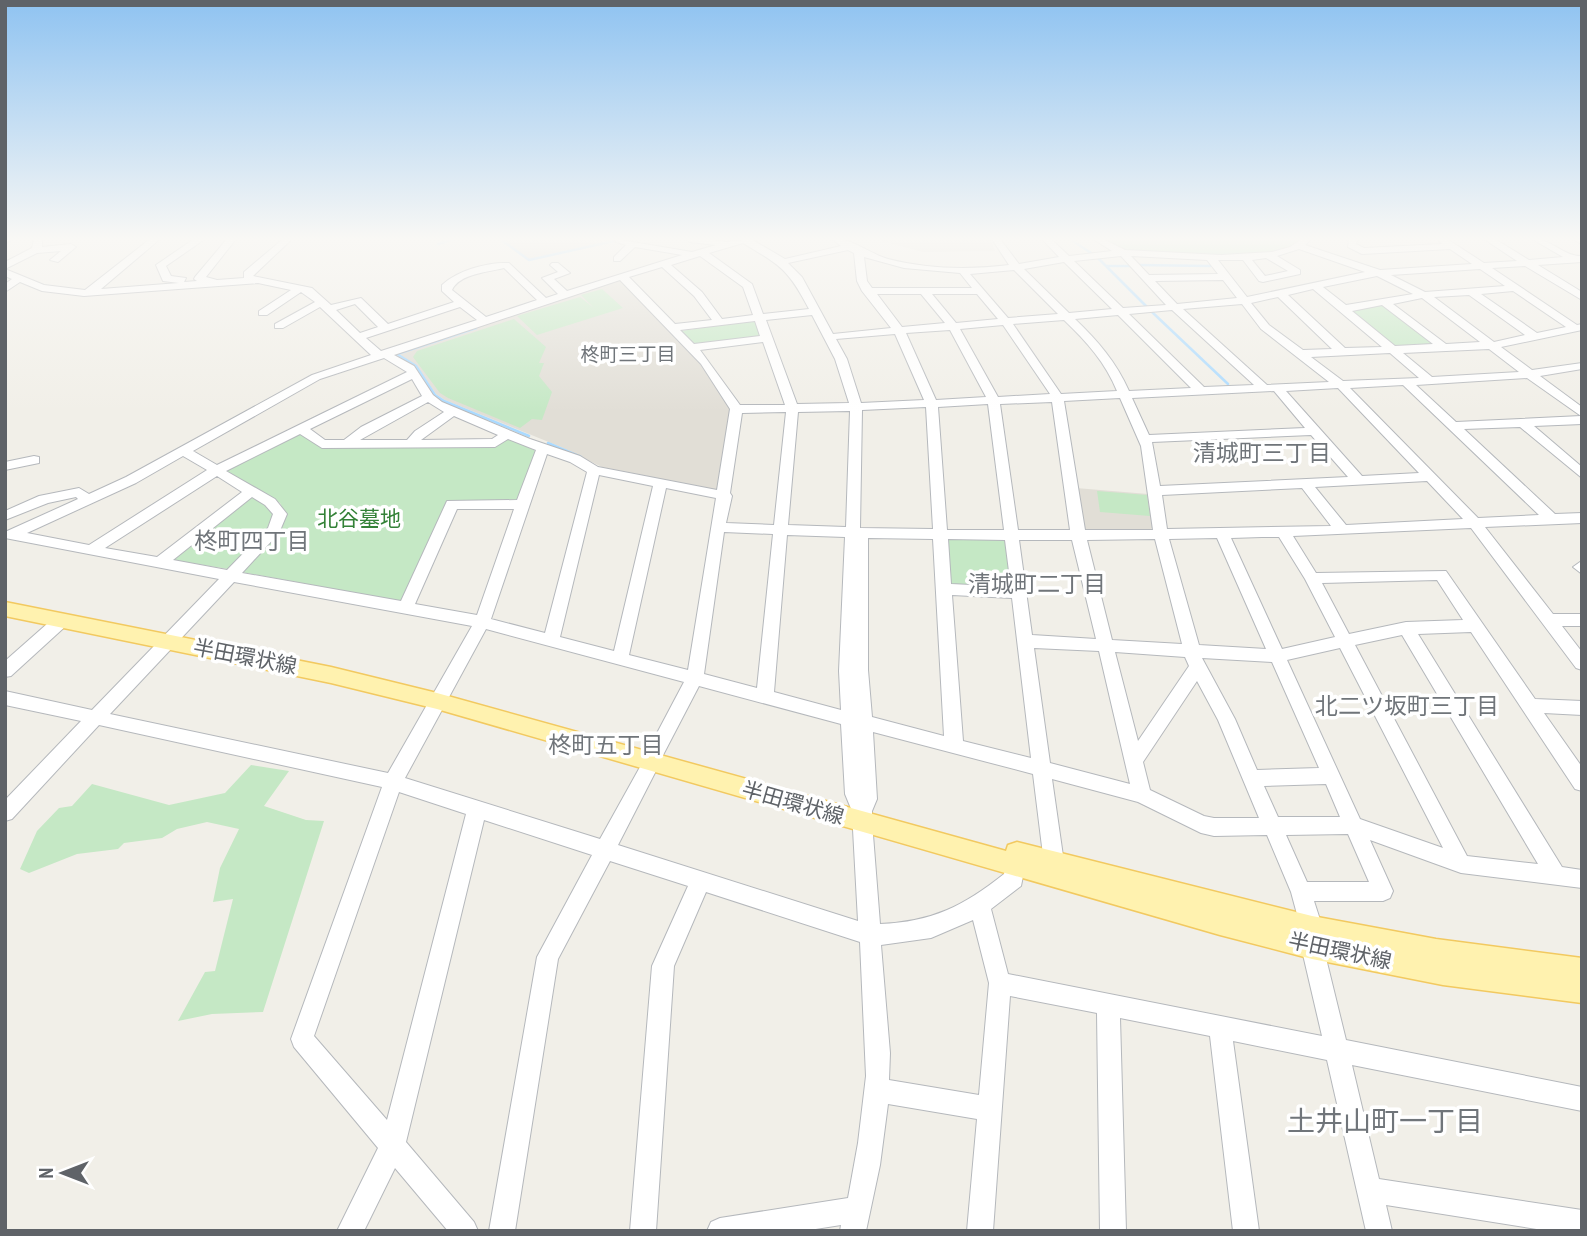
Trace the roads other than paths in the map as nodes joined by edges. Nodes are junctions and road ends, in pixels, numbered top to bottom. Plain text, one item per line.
1 (287, 297) edge
2 (316, 297) edge
3 (454, 297) edge
4 (539, 297) edge
5 (560, 297) edge
6 (642, 297) edge
7 (700, 297) edge
8 (751, 297) edge
9 (809, 297) edge
10 (816, 297) edge
11 (872, 297) edge
12 (929, 297) edge
13 (985, 297) edge
14 (1046, 297) edge
15 (1108, 297) edge
16 (1164, 297) edge
17 (1241, 297) edge
18 (1266, 297) edge
19 (1283, 297) edge
20 (1328, 297) edge
21 (1414, 297) edge
22 (1426, 297) edge
23 (1479, 297) edge
24 (1529, 297) edge
25 (1244, 301) junction
26 (545, 302) junction
27 (1384, 302) junction
28 (461, 303) junction
29 (326, 306) junction
30 (1174, 307) junction
31 (1343, 309) junction
32 (817, 311) junction
33 (1123, 311) junction
34 (263, 313) dead end
35 (1066, 316) junction
36 (760, 318) junction
37 (485, 322) junction
38 (1006, 322) junction
39 (719, 323) junction
40 (279, 326) dead end
41 (953, 326) junction
42 (386, 328) junction
43 (672, 328) junction
44 (1578, 328) edge
45 (899, 331) junction
46 (837, 336) junction
47 (358, 337) junction
48 (1535, 337) junction
49 (767, 338) junction
50 (1494, 345) junction
51 (1443, 347) junction
52 (691, 348) junction
53 (1393, 349) junction
54 (1342, 352) junction
55 (1298, 354) junction
56 (382, 355) junction
57 (1582, 366) edge
58 (414, 374) junction
59 (1534, 375) junction
60 (1430, 381) junction
61 (1406, 382) junction
62 (1341, 385) junction
63 (1271, 388) junction
64 (1201, 391) junction
65 (1125, 395) junction
66 (429, 397) junction
67 (1058, 398) junction
68 (994, 401) junction
69 (932, 404) junction
70 (860, 407) junction
71 (792, 408) junction
72 (736, 409) junction
73 (454, 411) junction
74 (1582, 413) edge
75 (1582, 420) edge
76 (479, 422) junction
77 (1523, 423) junction
78 (1453, 426) junction
79 (301, 429) junction
80 (1314, 431) junction
81 (508, 434) junction
82 (1144, 439) junction
83 (348, 443) junction
84 (411, 443) junction
85 (456, 443) junction
86 (543, 447) junction
87 (184, 451) junction
88 (34, 460) dead end
89 (5, 466) edge
90 (217, 470) junction
91 (594, 470) junction
92 (1582, 474) edge
93 (1430, 477) junction
94 (1359, 480) junction
95 (660, 483) junction
96 (1305, 483) junction
97 (252, 491) junction
98 (1155, 491) junction
99 (725, 496) junction
100 (88, 500) junction
101 (522, 505) junction
102 (5, 516) edge
103 (1582, 518) edge
104 (1552, 519) junction
105 (1474, 522) junction
106 (720, 527) junction
107 (781, 530) junction
108 (1342, 530) junction
109 (1283, 531) junction
110 (856, 533) junction
111 (1222, 533) junction
112 (940, 534) junction
113 (1012, 534) junction
114 (1078, 534) junction
115 (1161, 535) junction
116 (8, 536) edge
117 (91, 550) junction
118 (160, 562) junction
119 (231, 576) junction
120 (1312, 578) junction
121 (944, 589) junction
122 (1018, 593) junction
123 (5, 599) edge
124 (406, 608) junction
125 (5, 609) edge
126 (1548, 620) junction
127 (1582, 620) edge
128 (62, 621) junction
129 (482, 622) junction
130 (1475, 626) junction
131 (1406, 628) junction
132 (172, 637) junction
133 (551, 640) junction
134 (1025, 641) junction
135 (1344, 641) junction
136 (1104, 646) junction
137 (1278, 656) junction
138 (620, 658) junction
139 (1195, 660) junction
140 (1582, 664) edge
141 (5, 671) edge
142 (695, 678) junction
143 (440, 696) junction
144 (765, 697) junction
145 (5, 698) edge
146 (1530, 706) junction
147 (1582, 708) edge
148 (96, 718) junction
149 (856, 721) junction
150 (954, 746) junction
151 (653, 757) junction
152 (1134, 761) junction
153 (1042, 769) junction
154 (1331, 776) junction
155 (1252, 778) junction
156 (393, 782) junction
157 (1582, 783) edge
158 (13, 795) edge
159 (1142, 795) junction
160 (477, 810) junction
161 (5, 813) edge
162 (862, 817) junction
163 (1272, 825) junction
164 (1353, 825) junction
165 (605, 850) junction
166 (1054, 863) junction
167 (1461, 864) junction
168 (1015, 866) junction
169 (1556, 876) junction
170 (1582, 878) edge
171 (701, 881) junction
172 (1301, 892) junction
173 (979, 908) junction
174 (870, 935) junction
175 (1312, 937) junction
176 (1582, 971) edge
177 (1000, 983) junction
178 (1582, 990) edge
179 (1108, 1005) junction
180 (1220, 1027) junction
181 (1336, 1048) junction
182 (878, 1090) junction
183 (1582, 1099) edge
184 (990, 1109) junction
185 (392, 1147) junction
186 (1370, 1190) junction
187 (856, 1220) edge
188 (1582, 1223) edge
189 (350, 1231) edge
190 (465, 1231) edge
191 (502, 1231) edge
192 (643, 1231) edge
193 (720, 1231) edge
194 (980, 1231) edge
195 (1113, 1231) edge
196 (1246, 1231) edge
197 (1379, 1231) edge

1 - 34 street
2 - 29 street
3 - 28 street
4 - 26 street
5 - 26 street
6 - 43 street
7 - 39 street
8 - 36 street
9 - 32 street
10 - 46 street
11 - 45 street
12 - 41 street
13 - 38 street
14 - 35 street
15 - 33 street
16 - 30 street
17 - 25 street
18 - 25 street
19 - 54 street
20 - 31 street
21 - 27 street
22 - 50 street
23 - 48 street
24 - 44 street
25 - 30 street
25 - 55 street
26 - 37 street
27 - 31 street
27 - 51 street
28 - 37 street
28 - 42 street
29 - 40 street
29 - 42 street
29 - 47 street
30 - 33 street
30 - 63 street
31 - 53 street
32 - 36 street
32 - 70 street
33 - 35 street
33 - 64 street
35 - 38 street
35 - 65 street
36 - 39 street
36 - 49 street
37 - 56 street
38 - 41 street
38 - 67 street
39 - 43 street
41 - 45 street
41 - 68 street
42 - 47 street
43 - 52 street
44 - 48 street
45 - 46 street
45 - 69 street
46 - 70 street
47 - 56 street
48 - 50 street
49 - 52 street
49 - 71 street
50 - 51 street
50 - 59 street
51 - 53 street
52 - 72 street
53 - 54 street
53 - 60 street
54 - 55 street
55 - 62 street
56 - 58 street
56 - 87 street
57 - 59 street
58 - 66 street
58 - 79 street
59 - 60 street
59 - 74 street
60 - 61 street
61 - 62 street
61 - 78 street
62 - 63 street
62 - 93 street
63 - 64 street
63 - 80 street
64 - 65 street
65 - 67 street
65 - 82 street
66 - 73 street
66 - 83 street
67 - 68 street
67 - 114 street
68 - 69 street
68 - 113 street
69 - 70 street
69 - 112 street
70 - 71 street
70 - 110 street
71 - 72 street
71 - 107 street
72 - 99 street
73 - 76 street
73 - 84 street
75 - 77 street
76 - 81 street
76 - 85 street
77 - 78 street
77 - 92 street
78 - 104 street
79 - 83 street
79 - 90 street
80 - 82 street
80 - 94 street
81 - 85 street
81 - 86 street
82 - 98 street
83 - 84 street
84 - 85 street
86 - 91 street
86 - 101 street
87 - 90 street
87 - 100 street
88 - 89 street
90 - 97 street
90 - 117 street
91 - 95 street
91 - 133 street
93 - 94 street
93 - 105 street
94 - 96 street
95 - 99 street
95 - 138 street
96 - 98 street
96 - 108 street
97 - 118 street
97 - 119 street
98 - 115 street
99 - 106 street
100 - 102 street
100 - 116 street
101 - 124 street
101 - 129 street
103 - 104 street
104 - 105 street
105 - 108 street
105 - 126 street
106 - 107 street
106 - 142 street
107 - 110 street
107 - 144 street
108 - 109 street
109 - 111 street
109 - 120 street
110 - 112 street
110 - 149 street
111 - 115 street
111 - 137 street
112 - 113 street
112 - 121 street
113 - 114 street
113 - 122 street
114 - 115 street
114 - 136 street
115 - 139 street
116 - 117 street
117 - 118 street
118 - 119 street
119 - 124 street
119 - 132 street
120 - 130 street
120 - 135 street
121 - 122 street
121 - 150 street
122 - 134 street
123 - 132 main road, 半田環状線
124 - 129 street
125 - 128 main road, 半田環状線
126 - 127 street
126 - 140 street
128 - 132 main road, 半田環状線
128 - 141 street
129 - 133 street
129 - 143 street
130 - 131 street
130 - 146 street
131 - 135 street
131 - 169 street
132 - 143 main road, 半田環状線
132 - 148 street
133 - 138 street
134 - 136 street
134 - 153 street
135 - 137 street
135 - 167 street
136 - 139 street
136 - 152 street
137 - 139 street
137 - 154 street
138 - 142 street
139 - 152 street
139 - 155 street
142 - 144 street
142 - 151 street
143 - 151 main road, 半田環状線
143 - 156 street
144 - 149 street
145 - 148 street
146 - 147 street
146 - 157 street
148 - 156 street
148 - 158 street
149 - 150 street
149 - 162 street
150 - 153 street
151 - 162 main road, 半田環状線
151 - 165 street
152 - 159 street
153 - 159 street
153 - 166 street
154 - 155 street
154 - 164 street
155 - 163 street
156 - 160 street
156 - 185 street
158 - 161 street
159 - 163 street
160 - 165 street
160 - 185 street
162 - 166 main road, 半田環状線
162 - 168 main road, 半田環状線
162 - 174 street
163 - 164 street
163 - 172 street
164 - 167 street
164 - 172 street
165 - 171 street
165 - 191 street
166 - 175 main road, 半田環状線
167 - 169 street
168 - 173 street
168 - 175 main road, 半田環状線
169 - 170 street
171 - 174 street
171 - 192 street
172 - 175 street
173 - 174 street
173 - 177 street
174 - 182 street
175 - 176 main road, 半田環状線
175 - 178 main road, 半田環状線
175 - 181 street
177 - 179 street
177 - 184 street
179 - 180 street
179 - 195 street
180 - 181 street
180 - 196 street
181 - 183 street
181 - 186 street
182 - 184 street
182 - 187 street
184 - 194 street
185 - 189 street
185 - 190 street
186 - 188 street
186 - 197 street
187 - 193 street

